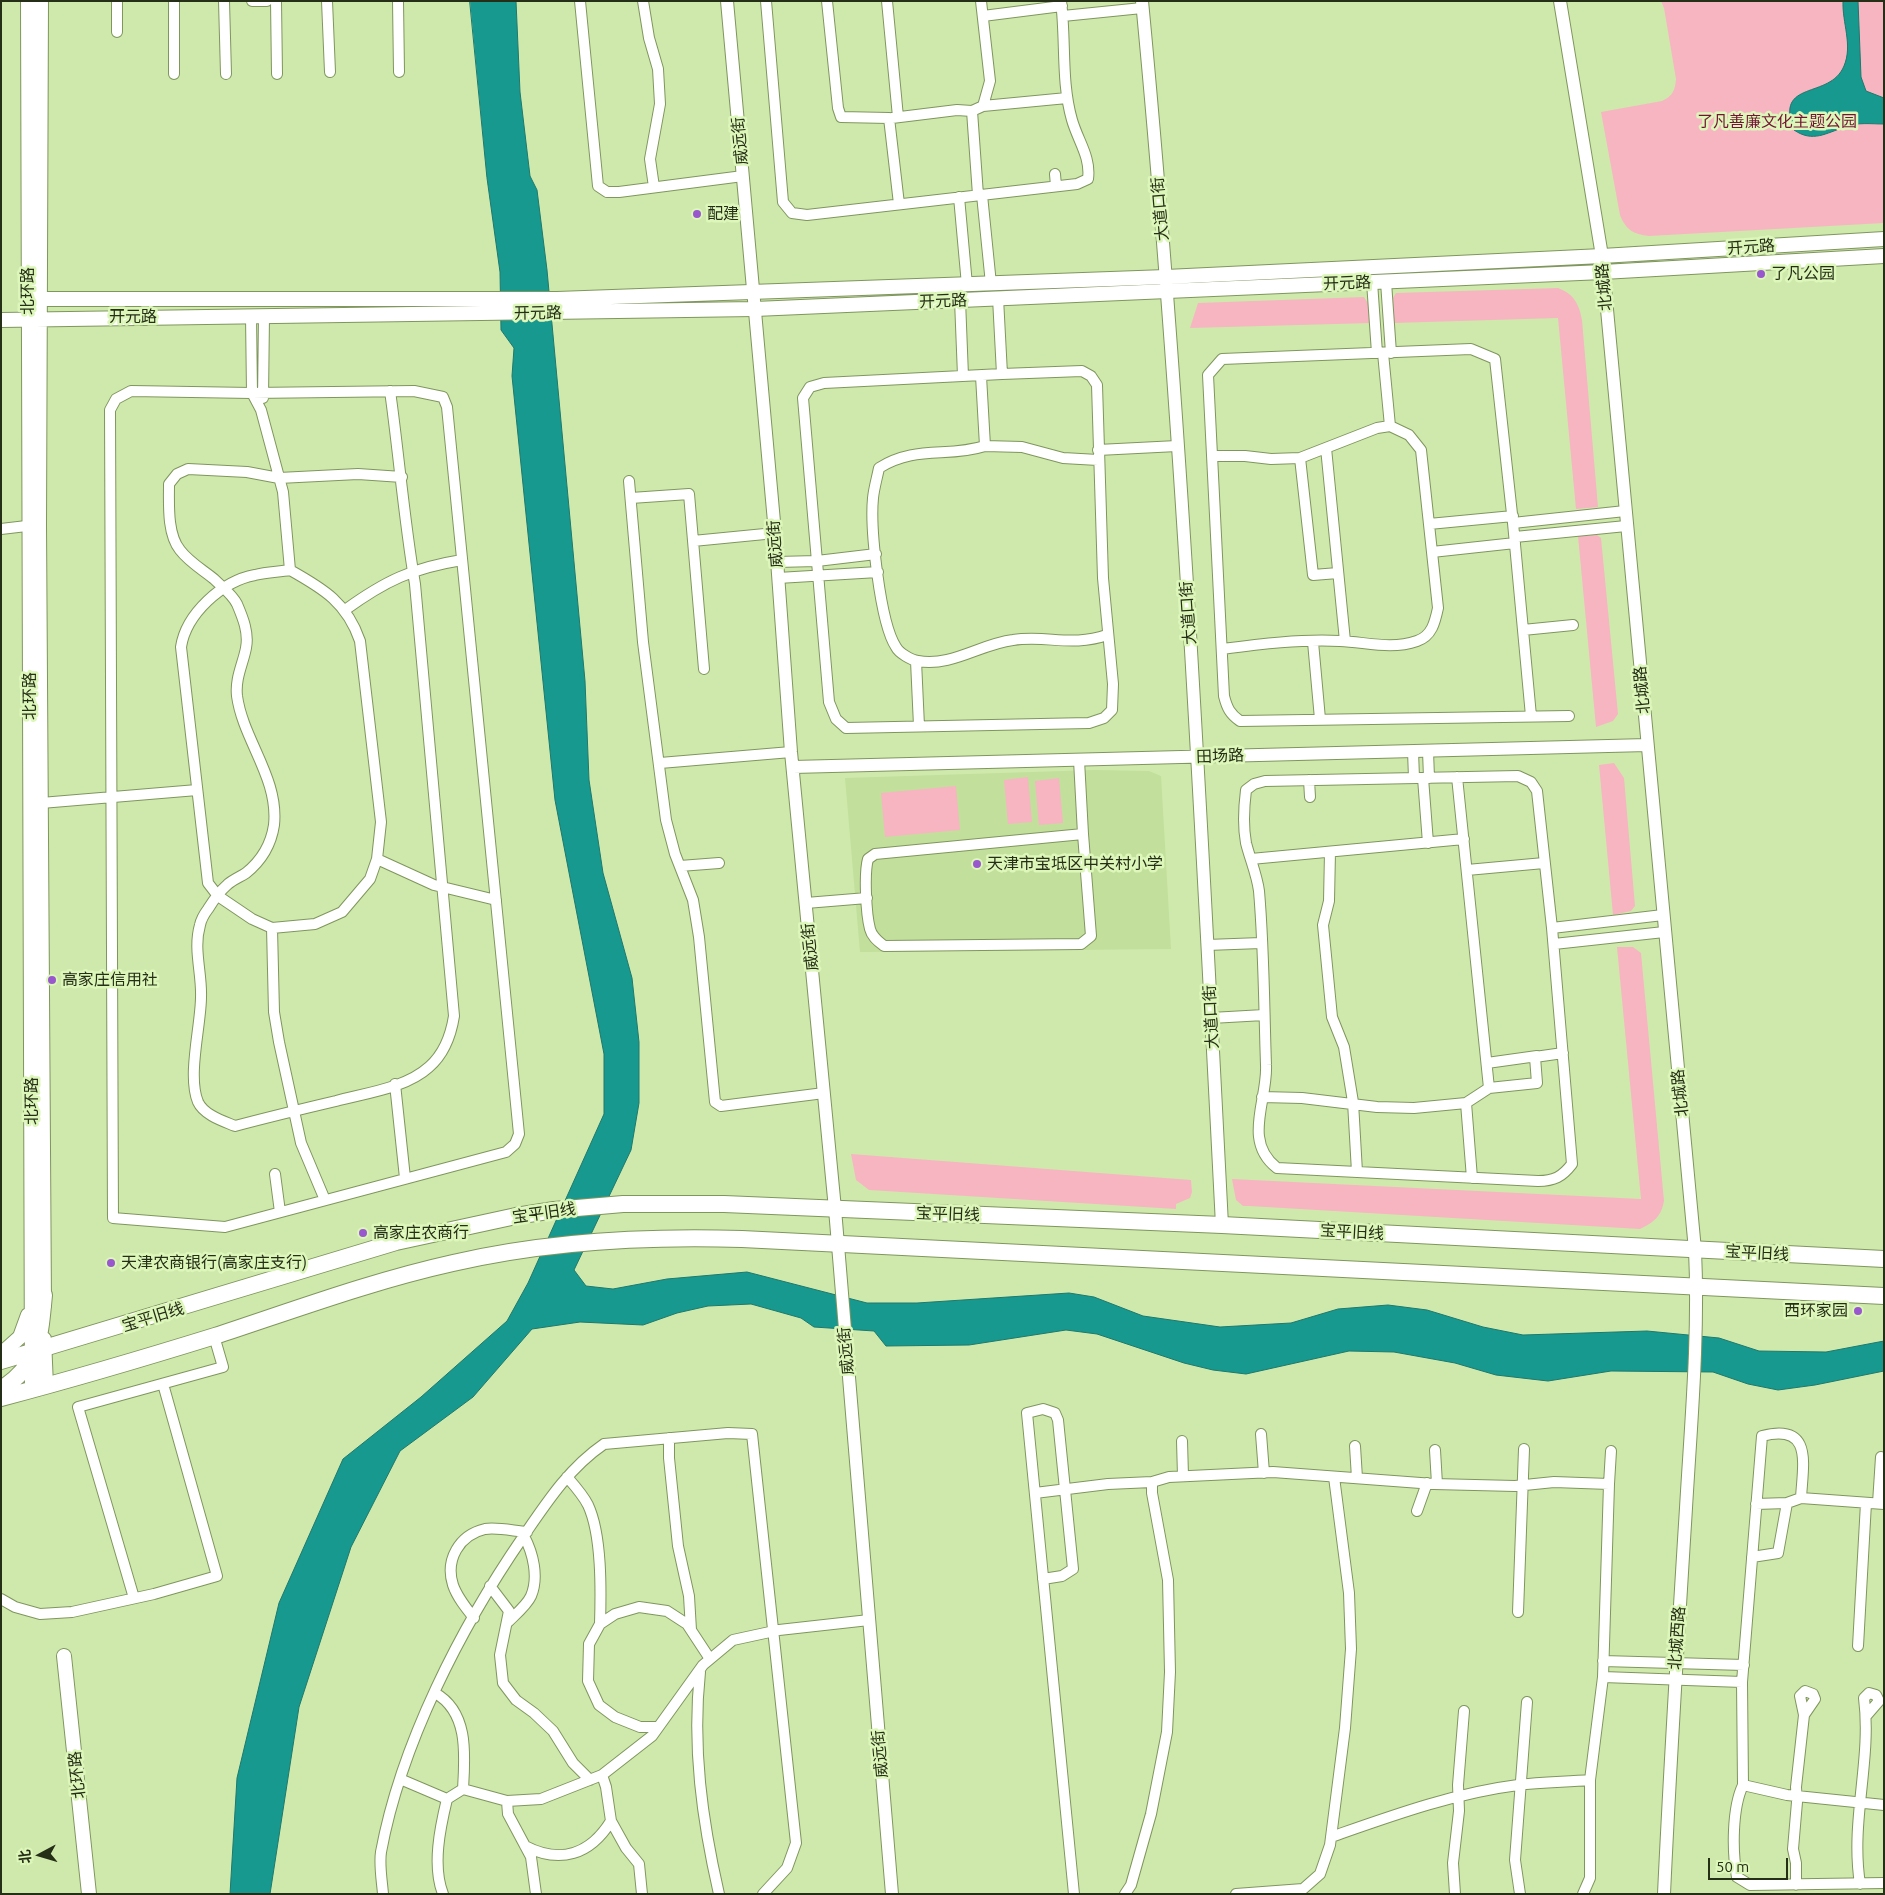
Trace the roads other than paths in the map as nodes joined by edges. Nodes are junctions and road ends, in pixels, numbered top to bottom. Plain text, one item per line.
1 (28, 1) edge
2 (42, 1) edge
3 (117, 1) edge
4 (174, 1) edge
5 (224, 1) edge
6 (252, 1) edge
7 (267, 1) edge
8 (276, 1) edge
9 (327, 1) edge
10 (398, 1) edge
11 (580, 1) edge
12 (643, 1) edge
13 (727, 1) edge
14 (766, 1) edge
15 (827, 1) edge
16 (887, 1) edge
17 (981, 1) edge
18 (1560, 1) edge
19 (1142, 4) edge
20 (1062, 8) edge
21 (983, 16) junction
22 (117, 32) dead end
23 (330, 72) dead end
24 (399, 72) dead end
25 (174, 74) dead end
26 (226, 74) dead end
27 (277, 74) dead end
28 (1067, 98) junction
29 (983, 106) junction
30 (972, 111) junction
31 (894, 118) junction
32 (1055, 174) dead end
33 (743, 176) junction
34 (1056, 186) junction
35 (654, 187) junction
36 (980, 195) junction
37 (960, 198) junction
38 (899, 204) junction
39 (1884, 238) edge
40 (1602, 256) junction
41 (1884, 256) edge
42 (1603, 272) junction
43 (1166, 277) junction
44 (1379, 282) junction
45 (991, 284) junction
46 (967, 285) junction
47 (1167, 291) junction
48 (754, 292) junction
49 (998, 298) junction
50 (34, 300) junction
51 (960, 300) junction
52 (557, 306) junction
53 (754, 309) junction
54 (258, 316) junction
55 (34, 318) junction
56 (1, 320) edge
57 (1384, 353) junction
58 (1002, 374) junction
59 (963, 376) junction
60 (981, 376) junction
61 (390, 391) junction
62 (264, 392) junction
63 (252, 393) junction
64 (261, 410) junction
65 (1390, 426) junction
66 (985, 446) junction
67 (1177, 446) junction
68 (1326, 448) junction
69 (1098, 455) junction
70 (1212, 456) junction
71 (1300, 458) junction
72 (402, 477) junction
73 (279, 478) junction
74 (629, 481) dead end
75 (631, 498) junction
76 (1625, 511) junction
77 (1513, 519) junction
78 (1429, 524) junction
79 (35, 526) junction
80 (1626, 526) junction
81 (1, 529) edge
82 (775, 533) junction
83 (1515, 540) junction
84 (694, 541) junction
85 (1432, 552) junction
86 (876, 554) junction
87 (462, 560) junction
88 (817, 561) junction
89 (777, 562) junction
90 (290, 570) junction
91 (413, 572) junction
92 (878, 572) junction
93 (1338, 573) junction
94 (818, 576) junction
95 (778, 578) junction
96 (225, 588) junction
97 (345, 610) junction
98 (1573, 626) dead end
99 (1523, 630) junction
100 (1107, 635) junction
101 (1345, 641) junction
102 (1313, 642) junction
103 (1222, 649) junction
104 (916, 661) junction
105 (704, 669) dead end
106 (1531, 716) junction
107 (1569, 716) dead end
108 (1320, 719) junction
109 (919, 726) junction
110 (1647, 745) junction
111 (1413, 751) junction
112 (1428, 751) junction
113 (791, 752) junction
114 (1198, 757) junction
115 (1079, 760) junction
116 (660, 763) junction
117 (793, 767) junction
118 (1457, 777) junction
119 (1422, 778) junction
120 (1309, 780) junction
121 (197, 790) junction
122 (1310, 797) dead end
123 (111, 798) junction
124 (41, 803) junction
125 (1083, 834) junction
126 (1464, 839) junction
127 (1428, 843) junction
128 (1330, 852) junction
129 (377, 859) junction
130 (1251, 859) junction
131 (719, 863) dead end
132 (1544, 863) junction
133 (680, 866) junction
134 (1467, 870) junction
135 (442, 887) junction
136 (218, 896) junction
137 (867, 898) junction
138 (496, 900) junction
139 (806, 903) junction
140 (1663, 915) junction
141 (272, 928) junction
142 (1552, 928) junction
143 (1664, 932) junction
144 (1261, 943) junction
145 (1554, 944) junction
146 (1208, 945) junction
147 (1264, 1015) junction
148 (1211, 1018) junction
149 (1563, 1053) junction
150 (1538, 1056) junction
151 (1486, 1063) junction
152 (395, 1084) junction
153 (1489, 1088) junction
154 (824, 1093) junction
155 (1262, 1097) junction
156 (1353, 1102) junction
157 (1466, 1103) junction
158 (293, 1111) junction
159 (1357, 1172) junction
160 (275, 1174) dead end
161 (405, 1178) junction
162 (1472, 1178) junction
163 (324, 1200) junction
164 (835, 1209) junction
165 (280, 1212) junction
166 (1222, 1225) junction
167 (838, 1245) junction
168 (1695, 1250) junction
169 (1884, 1259) edge
170 (1697, 1286) junction
171 (38, 1291) junction
172 (1884, 1296) edge
173 (214, 1336) junction
174 (1, 1354) edge
175 (36, 1354) junction
176 (1, 1361) edge
177 (1693, 1382) joint
178 (163, 1384) junction
179 (39, 1388) junction
180 (1, 1389) edge
181 (1, 1398) edge
182 (1261, 1434) dead end
183 (669, 1438) junction
184 (1182, 1441) dead end
185 (1355, 1446) dead end
186 (1435, 1450) dead end
187 (1524, 1450) dead end
188 (1610, 1451) dead end
189 (1881, 1457) dead end
190 (1264, 1473) junction
191 (1183, 1476) junction
192 (567, 1477) junction
193 (1334, 1477) junction
194 (1357, 1478) junction
195 (1152, 1482) junction
196 (1432, 1483) junction
197 (1609, 1484) junction
198 (1524, 1485) junction
199 (1065, 1489) junction
200 (1035, 1493) junction
201 (1801, 1498) junction
202 (1866, 1502) junction
203 (1756, 1504) junction
204 (1787, 1504) junction
205 (1881, 1504) edge
206 (1417, 1511) dead end
207 (525, 1534) junction
208 (1752, 1557) junction
209 (1043, 1579) junction
210 (490, 1586) junction
211 (134, 1598) junction
212 (1, 1599) edge
213 (1518, 1612) dead end
214 (474, 1618) junction
215 (868, 1620) junction
216 (507, 1623) junction
217 (600, 1624) junction
218 (691, 1630) junction
219 (773, 1631) junction
220 (1858, 1646) dead end
221 (64, 1656) dead end
222 (710, 1659) junction
223 (1603, 1661) junction
224 (1676, 1663) junction
225 (1744, 1665) junction
226 (700, 1669) junction
227 (1603, 1677) junction
228 (1674, 1680) junction
229 (1742, 1682) junction
230 (435, 1693) junction
231 (1527, 1702) dead end
232 (1464, 1711) dead end
233 (1804, 1715) dead end
234 (1866, 1716) dead end
235 (658, 1728) junction
236 (602, 1775) junction
237 (400, 1779) junction
238 (590, 1780) junction
239 (1590, 1780) junction
240 (1521, 1785) junction
241 (1742, 1785) junction
242 (463, 1789) junction
243 (1460, 1797) junction
244 (1796, 1797) junction
245 (447, 1799) junction
246 (507, 1801) junction
247 (1859, 1803) junction
248 (1884, 1805) edge
249 (611, 1821) junction
250 (1331, 1836) junction
251 (525, 1846) junction
252 (1884, 1883) edge
253 (1796, 1884) junction
254 (1860, 1884) junction
255 (89, 1894) edge
256 (383, 1894) edge
257 (443, 1894) edge
258 (536, 1894) edge
259 (642, 1894) edge
260 (719, 1894) edge
261 (763, 1894) edge
262 (892, 1894) edge
263 (1074, 1894) edge
264 (1125, 1894) edge
265 (1236, 1894) edge
266 (1455, 1894) edge
267 (1520, 1894) edge
268 (1583, 1894) edge
269 (1664, 1894) edge

1 - 50 main road, 北环路
2 - 50 main road, 北环路
3 - 22 street
4 - 25 street
5 - 26 street
6 - 7 street
8 - 27 street
9 - 23 street
10 - 24 street
11 - 35 street
12 - 35 street
13 - 33 street, 威远街
14 - 38 street
15 - 31 street
16 - 31 street
17 - 21 street
18 - 40 street, 北城路
19 - 20 street
19 - 43 street, 大道口街
20 - 21 street
20 - 28 street
21 - 29 street
28 - 29 street
28 - 34 street
29 - 30 street
30 - 31 street
30 - 36 street
31 - 38 street
32 - 34 street
33 - 35 street
33 - 48 street, 威远街
34 - 36 street
36 - 37 street
36 - 45 street
37 - 38 street
37 - 46 street
39 - 40 main road, 开元路
40 - 42 street, 北城路
40 - 43 main road, 开元路
41 - 42 main road, 开元路
42 - 44 main road, 开元路
42 - 76 street, 北城路
43 - 45 main road, 开元路
43 - 47 street, 大道口街
44 - 47 main road, 开元路
44 - 57 street
45 - 46 main road, 开元路
46 - 48 main road, 开元路
47 - 49 main road, 开元路
47 - 67 street, 大道口街
48 - 52 main road, 开元路
48 - 53 street, 威远街
49 - 51 main road, 开元路
49 - 58 street
50 - 52 main road, 开元路
50 - 55 main road, 北环路
51 - 53 main road, 开元路
51 - 59 street
52 - 53 main road, 开元路
52 - 54 main road, 开元路
53 - 82 street, 威远街
54 - 55 main road, 开元路
54 - 62 street
54 - 63 street
55 - 56 main road, 开元路
55 - 79 main road, 北环路
57 - 65 street
57 - 70 street
57 - 77 street
58 - 60 street
58 - 69 street
59 - 60 street
59 - 88 street
60 - 66 street
61 - 62 street
61 - 72 street
61 - 87 street
62 - 63 street
62 - 64 street
63 - 64 street
63 - 123 street
64 - 73 street
65 - 68 street
65 - 78 street
66 - 69 street
66 - 86 street
67 - 69 street
67 - 114 street, 大道口街
68 - 71 street
68 - 93 street
69 - 100 street
70 - 71 street
70 - 103 street
71 - 93 street
72 - 73 street
72 - 91 street
73 - 90 street
73 - 96 street
74 - 75 street
75 - 84 street
75 - 116 street
76 - 77 street
76 - 80 street, 北城路
77 - 78 street
77 - 83 street
78 - 85 street
79 - 81 street
79 - 124 main road, 北环路
79 - 171 main road, 北环路
80 - 83 street
80 - 110 street, 北城路
82 - 84 street
82 - 89 street, 威远街
83 - 85 street
83 - 99 street
84 - 105 street
85 - 101 street
86 - 88 street
86 - 92 street
87 - 91 street
87 - 138 street
88 - 89 street
88 - 94 street
89 - 95 street, 威远街
90 - 96 street
90 - 97 street
91 - 97 street
91 - 135 street
92 - 94 street
92 - 104 street
93 - 101 street
94 - 95 street
94 - 109 street
95 - 113 street, 威远街
96 - 121 street
96 - 136 street
97 - 129 street
98 - 99 street
99 - 106 street
100 - 104 street
100 - 109 street
101 - 102 street
102 - 103 street
102 - 108 street
103 - 108 street
104 - 109 street
106 - 107 street
106 - 108 street
110 - 112 street, 田场路
110 - 140 street, 北城路
111 - 112 street, 田场路
111 - 114 street, 田场路
111 - 119 street
112 - 119 street
113 - 116 street
113 - 117 street, 威远街
114 - 115 street, 田场路
114 - 146 street, 大道口街
115 - 117 street, 田场路
115 - 125 street
116 - 133 street
117 - 139 street, 威远街
118 - 119 street
118 - 126 street
118 - 132 street
119 - 120 street
119 - 127 street
120 - 122 street
120 - 130 street
121 - 123 street
121 - 136 street
123 - 124 street
123 - 165 street
124 - 171 main road, 北环路
125 - 137 street
125 - 137 street
126 - 127 street
126 - 134 street
127 - 128 street
128 - 130 street
128 - 156 street
129 - 135 street
129 - 141 street
130 - 144 street
131 - 133 street
132 - 134 street
132 - 142 street
133 - 154 street
134 - 151 street
135 - 138 street
135 - 152 street
136 - 141 street
136 - 158 street
137 - 139 street
138 - 161 street
139 - 154 street, 威远街
140 - 142 street
140 - 143 street, 北城路
141 - 158 street
142 - 145 street
143 - 145 street
143 - 168 street, 北城路
144 - 146 street
144 - 147 street
145 - 149 street
146 - 148 street, 大道口街
147 - 148 street
147 - 155 street
148 - 166 street, 大道口街
149 - 150 street
149 - 162 street
150 - 151 street
150 - 153 street
151 - 153 street
152 - 158 street
152 - 161 street
153 - 157 street
154 - 164 street, 威远街
155 - 156 street
155 - 159 street
156 - 157 street
156 - 159 street
157 - 162 street
158 - 163 street
159 - 162 street
160 - 165 street
161 - 163 street
163 - 165 street
164 - 166 main road, 宝平旧线
164 - 167 street, 威远街
164 - 175 main road, 宝平旧线
166 - 168 main road, 宝平旧线
167 - 170 main road, 宝平旧线
167 - 173 main road, 宝平旧线
167 - 215 street, 威远街
168 - 169 main road, 宝平旧线
168 - 170 street, 北城路
170 - 172 main road, 宝平旧线
170 - 177 street, 北城路
171 - 174 main road
171 - 175 main road
173 - 178 street
173 - 179 main road, 宝平旧线
175 - 176 main road, 宝平旧线
175 - 179 main road
175 - 180 main road
177 - 224 street, 北城西路
178 - 211 street
178 - 211 street
179 - 181 main road, 宝平旧线
182 - 190 street
183 - 192 street
183 - 218 street
183 - 219 street
184 - 191 street
185 - 194 street
186 - 196 street
187 - 198 street
188 - 197 street
189 - 205 street
190 - 191 street
190 - 193 street
191 - 195 street
192 - 207 street
192 - 217 street
193 - 194 street
193 - 250 street
194 - 196 street
195 - 199 street
195 - 264 street
196 - 198 street
196 - 206 street
197 - 198 street
197 - 223 street
198 - 213 street
199 - 200 street
199 - 200 street
199 - 209 street
200 - 209 street
201 - 202 street
201 - 203 street
201 - 204 street
202 - 205 street
202 - 220 street
203 - 204 street
203 - 208 street
204 - 208 street
207 - 210 street
207 - 214 street
207 - 216 street
208 - 225 street
209 - 263 street
210 - 214 street
210 - 216 street
211 - 212 street
214 - 230 street
215 - 219 street
215 - 262 street, 威远街
216 - 238 street
217 - 218 street
217 - 235 street
218 - 222 street
219 - 222 street
219 - 261 street
221 - 255 main road, 北环路
222 - 226 street
223 - 224 street
223 - 227 street
224 - 225 street
224 - 228 street, 北城西路
225 - 229 street
226 - 235 street
226 - 260 street
227 - 228 street
227 - 239 street
228 - 229 street
228 - 269 street, 北城西路
229 - 241 street
230 - 237 street
230 - 242 street
231 - 240 street
232 - 243 street
233 - 244 street
234 - 247 street
235 - 236 street
236 - 238 street
236 - 249 street
237 - 245 street
237 - 256 street
238 - 246 street
239 - 240 street
239 - 268 street
240 - 243 street
240 - 267 street
241 - 244 street
241 - 253 street
242 - 245 street
242 - 246 street
243 - 250 street
243 - 266 street
244 - 247 street
244 - 253 street
245 - 257 street
246 - 251 street
247 - 248 street
247 - 254 street
249 - 251 street
249 - 259 street
250 - 265 street
251 - 258 street
252 - 254 street
253 - 254 street

